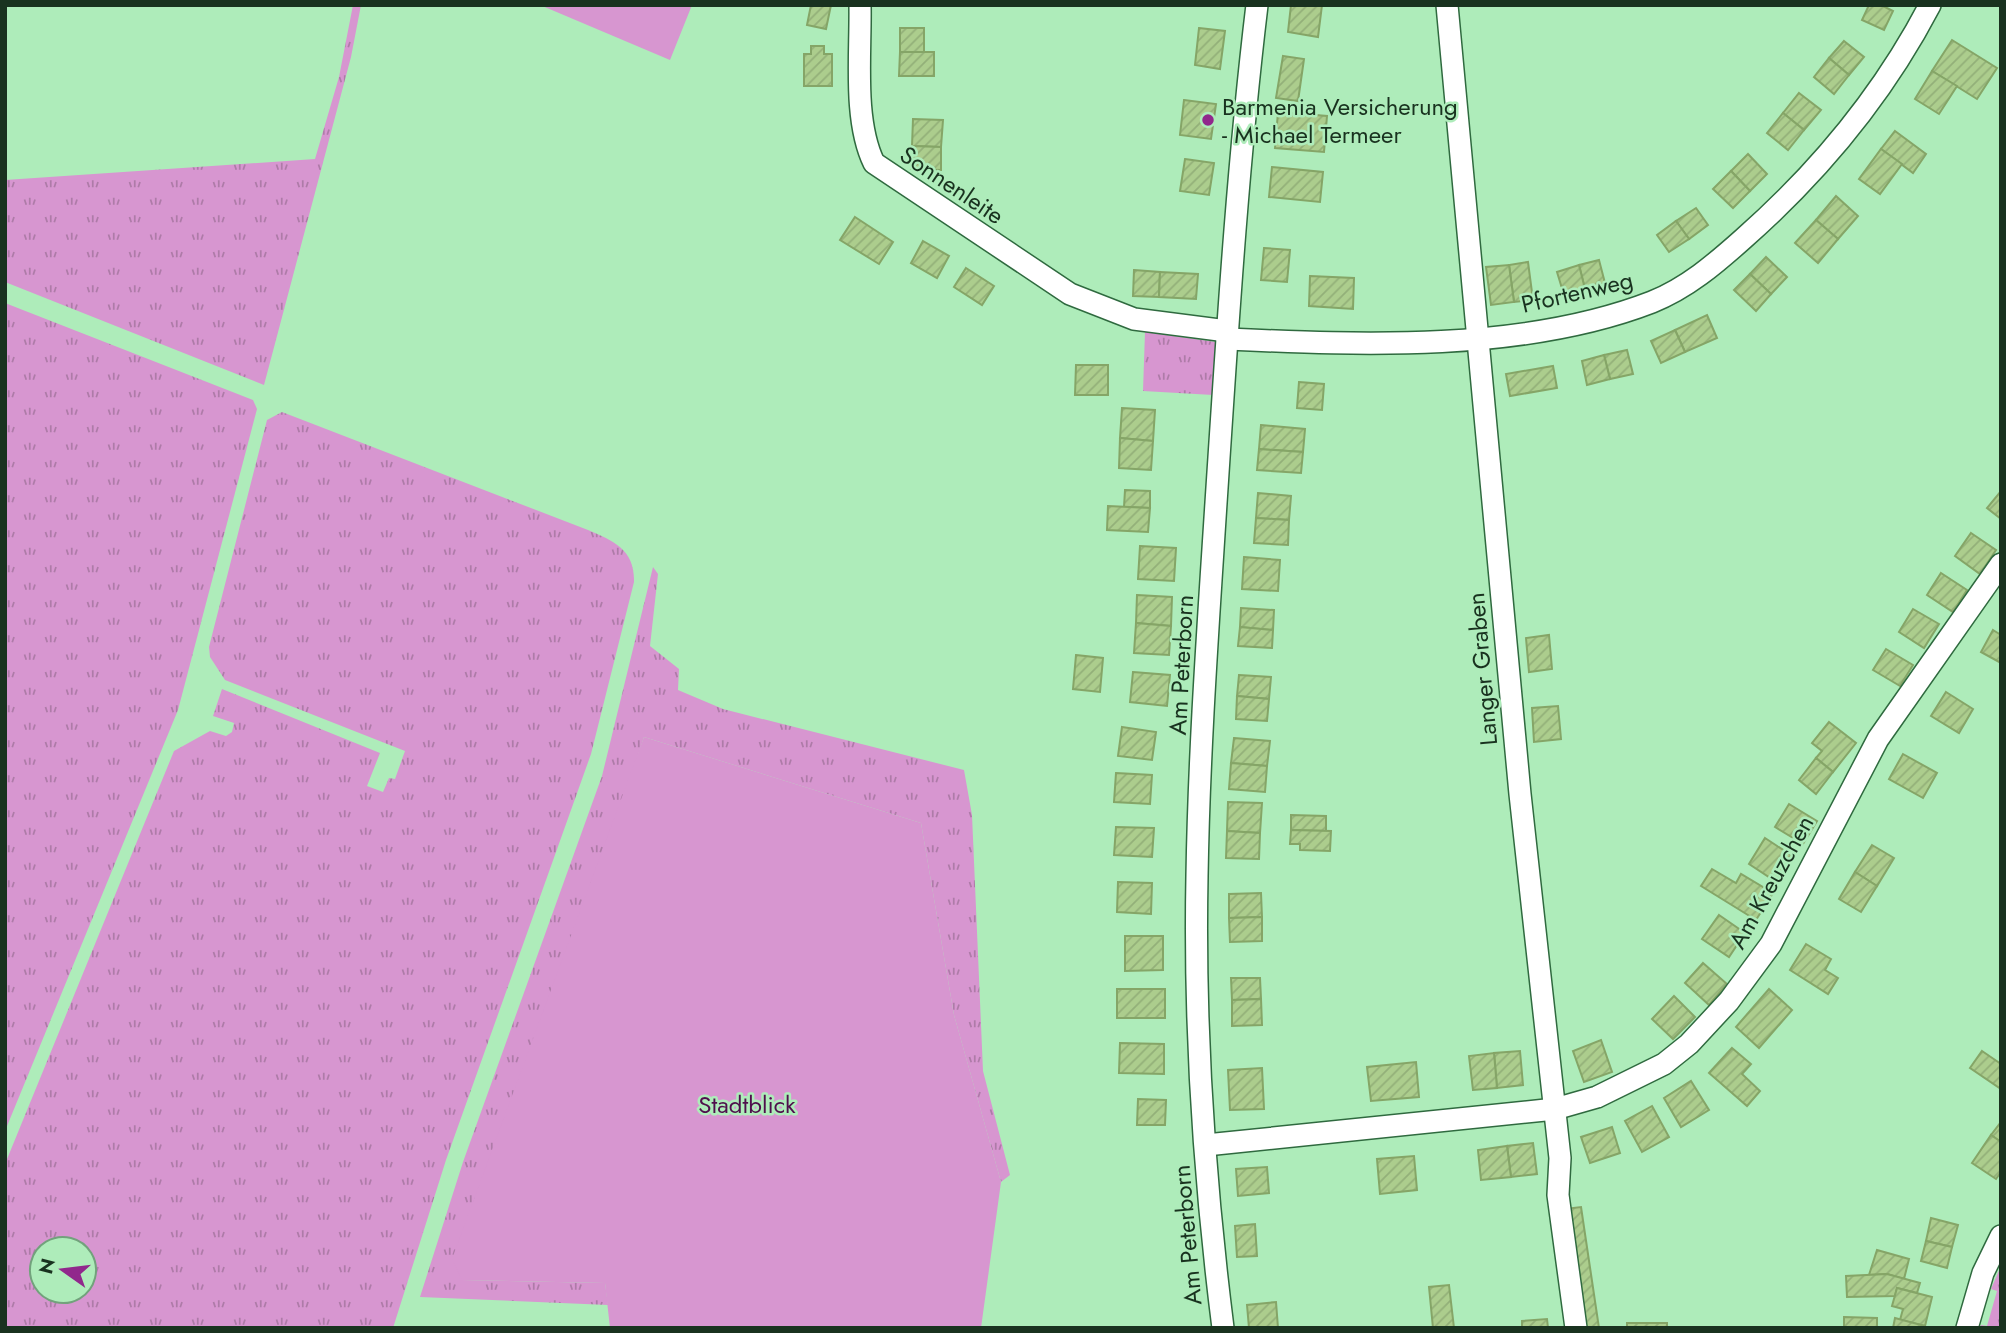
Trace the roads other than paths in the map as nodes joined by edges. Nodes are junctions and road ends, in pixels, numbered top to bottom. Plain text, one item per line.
1 (860, 5) edge
2 (1257, 5) edge
3 (1447, 5) edge
4 (1930, 5) edge
5 (1030, 269) joint
6 (1227, 335) junction
7 (1479, 338) junction
8 (2001, 564) edge
9 (1555, 1109) junction
10 (1206, 1145) junction
11 (2001, 1236) edge
12 (1223, 1328) edge
13 (1576, 1328) edge
14 (1967, 1328) edge

1 - 5 street, Sonnenleite
2 - 6 street, Am Peterborn
3 - 7 street, Langer Graben
4 - 7 street, Pfortenweg
5 - 6 street, Pfortenweg
6 - 7 street, Pfortenweg
6 - 10 street, Am Peterborn
7 - 9 street, Langer Graben
8 - 9 street, Am Kreuzchen
9 - 10 street, Am Kreuzchen
9 - 13 street, Langer Graben
10 - 12 street, Am Peterborn
11 - 14 street

